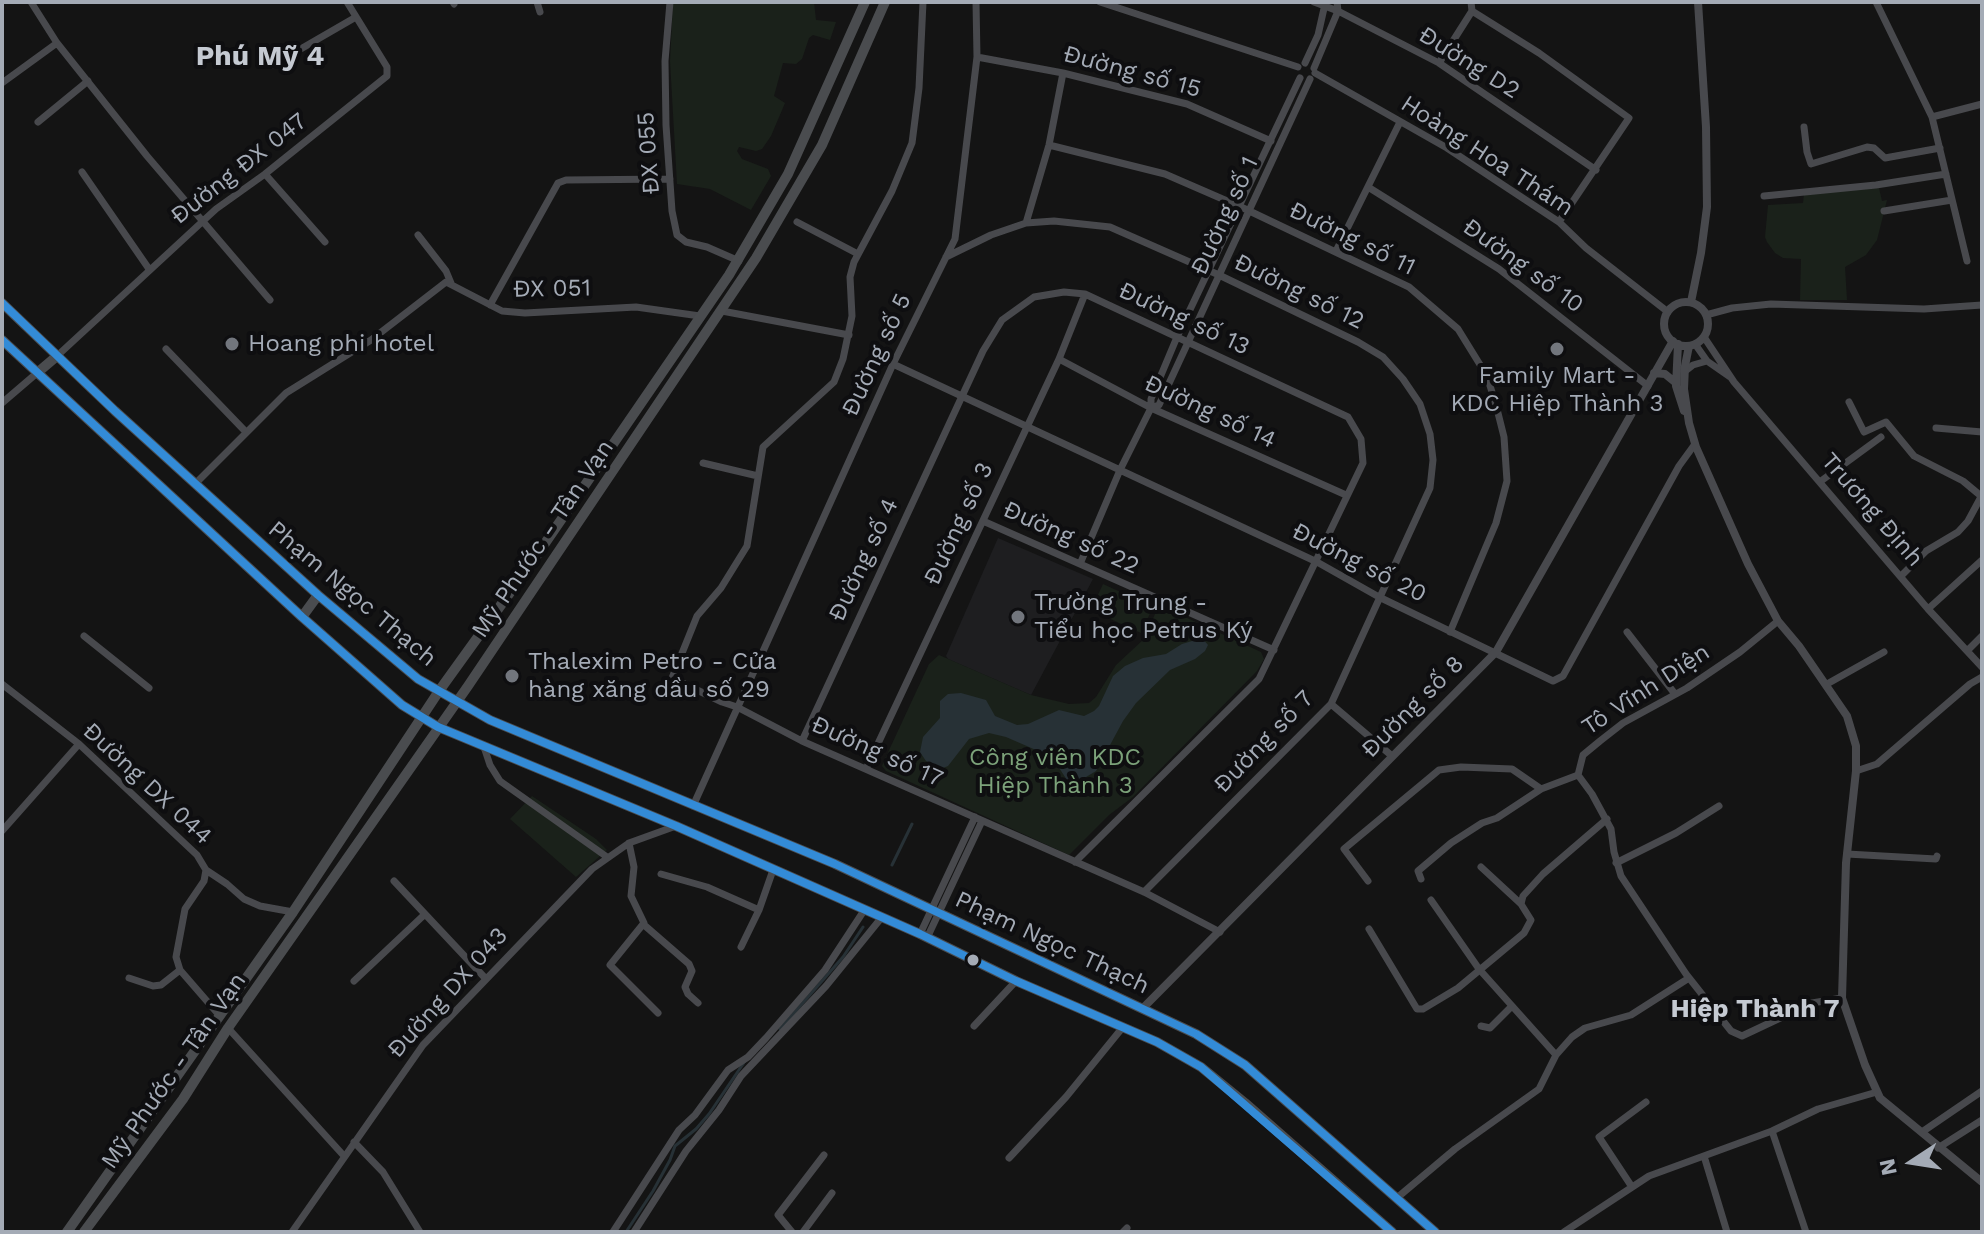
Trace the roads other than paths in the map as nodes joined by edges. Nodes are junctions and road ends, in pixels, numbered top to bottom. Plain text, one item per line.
1 (31, 2) edge
2 (347, 2) edge
3 (537, 2) edge
4 (670, 2) edge
5 (865, 2) edge
6 (885, 2) edge
7 (923, 2) edge
8 (976, 2) edge
9 (1100, 2) edge
10 (1314, 2) edge
11 (1471, 2) edge
12 (1698, 2) edge
13 (1876, 2) edge
14 (1111, 3) edge
15 (1325, 4) edge
16 (1338, 6) edge
17 (1472, 11) junction
18 (540, 12) dead end
19 (356, 17) junction
20 (57, 43) junction
21 (977, 57) junction
22 (1439, 63) junction
23 (273, 65) dead end
24 (1302, 65) junction
25 (1063, 73) junction
26 (1313, 73) junction
27 (1300, 78) junction
28 (88, 81) junction
29 (2, 83) edge
30 (1982, 104) edge
31 (1932, 117) junction
32 (38, 122) dead end
33 (1400, 122) junction
34 (1804, 127) dead end
35 (1271, 141) junction
36 (1049, 145) junction
37 (1940, 148) junction
38 (1596, 170) junction
39 (82, 172) dead end
40 (265, 174) junction
41 (1946, 174) junction
42 (670, 179) junction
43 (1368, 187) junction
44 (1764, 196) dead end
45 (1952, 200) junction
46 (1246, 209) junction
47 (1884, 211) dead end
48 (201, 222) junction
49 (797, 222) dead end
50 (1559, 222) junction
51 (1026, 223) junction
52 (418, 235) dead end
53 (325, 242) dead end
54 (1336, 251) junction
55 (858, 254) junction
56 (946, 257) junction
57 (739, 261) junction
58 (1967, 261) dead end
59 (149, 269) junction
60 (1210, 271) junction
61 (1219, 275) junction
62 (451, 283) junction
63 (1085, 294) junction
64 (270, 300) dead end
65 (1691, 302) junction
66 (2, 303) edge
67 (490, 305) junction
68 (1982, 305) edge
69 (722, 311) junction
70 (1668, 312) junction
71 (1706, 315) junction
72 (700, 316) junction
73 (849, 335) junction
74 (1177, 337) junction
75 (1704, 337) junction
76 (2, 340) edge
77 (1187, 342) junction
78 (1676, 343) junction
79 (1692, 345) junction
80 (166, 349) dead end
81 (57, 356) junction
82 (1059, 359) junction
83 (1707, 361) junction
84 (893, 364) junction
85 (1684, 372) junction
86 (37, 373) junction
87 (1654, 373) junction
88 (1732, 378) junction
89 (1676, 383) junction
90 (1648, 386) junction
91 (963, 396) junction
92 (1849, 402) dead end
93 (2, 403) edge
94 (1151, 408) junction
95 (1687, 414) junction
96 (1027, 426) junction
97 (1936, 428) dead end
98 (245, 431) junction
99 (1982, 432) edge
100 (1881, 437) dead end
101 (1695, 444) junction
102 (703, 463) dead end
103 (1120, 470) junction
104 (758, 476) junction
105 (1821, 481) junction
106 (196, 483) junction
107 (1346, 495) junction
108 (1982, 496) edge
109 (983, 521) junction
110 (1982, 560) edge
111 (1317, 562) junction
112 (1080, 564) junction
113 (1902, 575) junction
114 (318, 595) junction
115 (1379, 597) junction
116 (1928, 609) junction
117 (302, 617) junction
118 (1778, 621) junction
119 (1450, 632) junction
120 (1627, 632) dead end
121 (84, 636) dead end
122 (1982, 636) edge
123 (1274, 650) junction
124 (1968, 650) junction
125 (1496, 652) junction
126 (1884, 652) dead end
127 (1982, 667) edge
128 (1982, 677) edge
129 (2, 684) edge
130 (1827, 684) junction
131 (149, 688) dead end
132 (439, 691) junction
133 (1675, 694) junction
134 (456, 703) junction
135 (1331, 704) junction
136 (737, 707) junction
137 (423, 718) junction
138 (438, 727) junction
139 (802, 741) junction
140 (79, 744) junction
141 (484, 746) junction
142 (1392, 756) junction
143 (866, 769) junction
144 (1856, 771) junction
145 (1578, 775) junction
146 (1541, 789) junction
147 (693, 806) junction
148 (1719, 806) dead end
149 (978, 819) junction
150 (1607, 819) junction
151 (676, 826) junction
152 (2, 831) edge
153 (629, 843) junction
154 (1847, 854) junction
155 (1937, 856) dead end
156 (607, 857) junction
157 (1075, 862) junction
158 (1616, 863) junction
159 (1481, 867) dead end
160 (206, 870) junction
161 (773, 870) junction
162 (661, 874) dead end
163 (1421, 879) dead end
164 (394, 881) dead end
165 (1368, 881) dead end
166 (1144, 892) junction
167 (1431, 900) dead end
168 (1521, 904) junction
169 (865, 909) junction
170 (759, 910) junction
171 (935, 911) junction
172 (293, 912) junction
173 (424, 915) junction
174 (882, 917) junction
175 (643, 924) junction
176 (1369, 929) dead end
177 (1220, 932) junction
178 (923, 936) junction
179 (741, 947) dead end
180 (1479, 969) junction
181 (180, 970) junction
182 (129, 978) dead end
183 (1689, 978) junction
184 (486, 979) junction
185 (354, 981) dead end
186 (1016, 981) junction
187 (1842, 998) junction
188 (698, 1003) dead end
189 (1512, 1006) junction
190 (1143, 1008) junction
191 (658, 1013) dead end
192 (219, 1015) junction
193 (974, 1026) dead end
194 (1481, 1026) dead end
195 (1123, 1027) junction
196 (228, 1028) junction
197 (1556, 1055) junction
198 (1982, 1091) edge
199 (1877, 1092) junction
200 (1646, 1102) dead end
201 (1982, 1120) edge
202 (1772, 1131) junction
203 (1922, 1132) junction
204 (354, 1142) junction
205 (1938, 1148) junction
206 (824, 1155) dead end
207 (344, 1156) junction
208 (1704, 1156) junction
209 (1009, 1158) dead end
210 (1982, 1182) edge
211 (1632, 1187) junction
212 (832, 1193) dead end
213 (1398, 1197) junction
214 (67, 1232) edge
215 (84, 1232) edge
216 (292, 1232) edge
217 (420, 1232) edge
218 (613, 1232) edge
219 (634, 1232) edge
220 (792, 1232) edge
221 (803, 1232) edge
222 (1392, 1232) edge
223 (1435, 1232) edge
224 (1564, 1232) edge
225 (1727, 1232) edge
226 (1806, 1232) edge

1 - 20 street
2 - 19 street, Đường ĐX 047
3 - 18 street
4 - 42 street, ĐX 055
5 - 57 main road, Mỹ Phước - Tân Vạn
6 - 69 main road, Mỹ Phước - Tân Vạn
7 - 55 street
8 - 21 street, Đường số 5
9 - 14 street
10 - 15 street, Đường D2
11 - 17 street
12 - 65 street
13 - 31 street
14 - 24 street
15 - 16 street, Đường D2
15 - 24 street
16 - 22 street, Đường D2
16 - 26 street, Đường số 1
17 - 22 street
17 - 38 street
19 - 23 street
19 - 40 street, Đường ĐX 047
20 - 28 street
20 - 29 street
21 - 25 street, Đường số 15
21 - 56 street, Đường số 5
22 - 38 street, Đường D2
24 - 26 street, Hoàng Hoa Thám
24 - 27 street
25 - 35 street, Đường số 15
25 - 36 street
26 - 27 street
26 - 33 street, Hoàng Hoa Thám
26 - 46 street, Đường số 1
27 - 35 street, Đường số 1
28 - 32 street
28 - 48 street
30 - 31 street
31 - 37 street
33 - 43 street
33 - 50 street, Hoàng Hoa Thám
34 - 37 street
35 - 46 street, Đường số 1
36 - 46 street, Đường số 11
36 - 51 street
37 - 41 street
38 - 50 street
39 - 59 street
40 - 48 street, Đường ĐX 047
40 - 53 street
41 - 44 street
41 - 45 street
42 - 57 street, ĐX 055
42 - 67 street
43 - 54 street
43 - 90 street, Đường số 10
45 - 47 street
45 - 58 street
46 - 54 street, Đường số 11
46 - 60 street, Đường số 1
46 - 61 street, Đường số 1
48 - 59 street, Đường ĐX 047
48 - 64 street
49 - 55 street
50 - 70 street, Hoàng Hoa Thám
51 - 56 street, Đường số 12
51 - 60 street, Đường số 12
52 - 62 street
54 - 119 street, Đường số 11
55 - 73 street
56 - 84 street, Đường số 5
57 - 72 main road, Mỹ Phước - Tân Vạn
59 - 81 street, Đường ĐX 047
60 - 61 street, Đường số 12
60 - 74 street, Đường số 1
61 - 77 street, Đường số 1
61 - 115 street, Đường số 12
62 - 67 street, ĐX 051
62 - 98 street
63 - 74 street, Đường số 13
63 - 82 street, Đường số 3
63 - 91 street, Đường số 13
65 - 70 street
65 - 71 street
66 - 81 main road, Phạm Ngọc Thạch
67 - 72 street, ĐX 051
68 - 71 street
69 - 73 street
69 - 134 main road, Mỹ Phước - Tân Vạn
70 - 78 street
71 - 75 street
72 - 132 main road, Mỹ Phước - Tân Vạn
73 - 104 street
74 - 77 street, Đường số 13
74 - 94 street, Đường số 1
75 - 79 street
75 - 88 street, Trương Định
76 - 86 main road, Phạm Ngọc Thạch
77 - 94 street, Đường số 1
77 - 107 street, Đường số 13
78 - 79 street
78 - 87 street, Đường số 8
78 - 89 street
79 - 83 street, Trương Định
79 - 85 street
80 - 98 street
81 - 86 main road
81 - 106 main road, Phạm Ngọc Thạch
82 - 94 street, Đường số 14
82 - 96 street, Đường số 3
83 - 85 street
83 - 88 street, Trương Định
84 - 91 street, Đường số 20
84 - 136 street, Đường số 5
85 - 95 street
86 - 93 street
86 - 117 main road, Phạm Ngọc Thạch
87 - 89 street
87 - 90 street, Đường số 8
88 - 105 street, Trương Định
89 - 95 street
90 - 125 street, Đường số 8
91 - 96 street, Đường số 20
91 - 139 street, Đường số 4
92 - 108 street
94 - 103 street, Đường số 1
94 - 107 street, Đường số 14
95 - 101 street
96 - 103 street, Đường số 20
96 - 109 street, Đường số 3
97 - 99 street
98 - 106 street
100 - 105 street
101 - 118 street
101 - 125 street, Đường số 20
102 - 104 street
103 - 111 street, Đường số 20
103 - 112 street, Đường số 1
104 - 136 street, Đường số 17
105 - 113 street, Trương Định
106 - 114 main road, Phạm Ngọc Thạch
107 - 111 street, Đường số 13
108 - 113 street
109 - 112 street, Đường số 22
109 - 143 street, Đường số 3
110 - 116 street
111 - 115 street, Đường số 20
111 - 123 street, Đường số 13
112 - 123 street, Đường số 22
113 - 116 street, Trương Định
114 - 117 main road
114 - 132 main road, Phạm Ngọc Thạch
115 - 119 street, Đường số 20
115 - 135 street, Đường số 7
116 - 124 street, Trương Định
117 - 137 main road, Phạm Ngọc Thạch
118 - 130 street
118 - 133 street, Tô Vĩnh Diện
119 - 125 street, Đường số 20
120 - 133 street
121 - 131 street
122 - 124 street
123 - 157 street, Đường số 13
124 - 127 street, Trương Định
125 - 142 street, Đường số 8
126 - 130 street
128 - 144 street
129 - 140 street, Đường DX 044
130 - 144 street
132 - 134 main road, Phạm Ngọc Thạch
132 - 137 main road, Mỹ Phước - Tân Vạn
133 - 145 street, Tô Vĩnh Diện
134 - 138 main road, Mỹ Phước - Tân Vạn
134 - 147 main road, Phạm Ngọc Thạch
135 - 142 street
135 - 166 street, Đường số 7
136 - 139 street, Đường số 17
136 - 147 street, Đường số 5
137 - 138 main road, Phạm Ngọc Thạch
137 - 172 main road, Mỹ Phước - Tân Vạn
138 - 141 main road, Phạm Ngọc Thạch
138 - 196 main road, Mỹ Phước - Tân Vạn
139 - 143 street, Đường số 17
140 - 152 street
140 - 160 street, Đường DX 044
141 - 151 main road, Phạm Ngọc Thạch
141 - 156 street
142 - 177 street, Đường số 8
143 - 149 street, Đường số 17
144 - 154 street
145 - 146 street
145 - 150 street, Tô Vĩnh Diện
146 - 163 street
146 - 165 street
147 - 171 main road, Phạm Ngọc Thạch
148 - 158 street
149 - 157 street, Đường số 17
149 - 171 street
150 - 158 street, Tô Vĩnh Diện
150 - 168 street
151 - 153 street, Đường DX 043
151 - 161 main road, Phạm Ngọc Thạch
153 - 156 street, Đường DX 043
153 - 175 street
154 - 155 street
154 - 187 street
156 - 184 street, Đường DX 043
157 - 166 street, Đường số 17
158 - 183 street, Tô Vĩnh Diện
159 - 168 street
160 - 172 street
160 - 181 street, Đường DX 044
161 - 169 main road, Phạm Ngọc Thạch
161 - 170 street
162 - 170 street
164 - 173 street
166 - 177 street, Đường số 17
167 - 180 street
168 - 180 street
169 - 174 main road, Phạm Ngọc Thạch
169 - 218 street
170 - 179 street
171 - 178 street
171 - 190 main road, Phạm Ngọc Thạch
172 - 192 main road, Mỹ Phước - Tân Vạn
173 - 184 street
173 - 185 street
174 - 178 main road, Phạm Ngọc Thạch
174 - 219 street
175 - 188 street
175 - 191 street
176 - 180 street
177 - 190 street, Đường số 8
178 - 186 main road, Phạm Ngọc Thạch
180 - 189 street
181 - 182 street
181 - 192 street
183 - 187 street, Tô Vĩnh Diện
183 - 197 street
184 - 204 street, Đường DX 043
186 - 193 street
186 - 195 main road, Phạm Ngọc Thạch
187 - 199 street
189 - 194 street
189 - 197 street
190 - 213 main road, Phạm Ngọc Thạch
192 - 214 main road, Mỹ Phước - Tân Vạn
195 - 209 street
195 - 222 main road, Phạm Ngọc Thạch
196 - 207 street
196 - 215 main road, Mỹ Phước - Tân Vạn
197 - 213 street
198 - 203 street
199 - 202 street
199 - 203 street
200 - 211 street
201 - 205 street
202 - 208 street
202 - 226 street
203 - 205 street
204 - 207 street, Đường DX 043
204 - 217 street
205 - 210 street
206 - 220 street
207 - 216 street, Đường DX 043
208 - 211 street
208 - 225 street
211 - 224 street
212 - 221 street
213 - 223 main road, Phạm Ngọc Thạch

